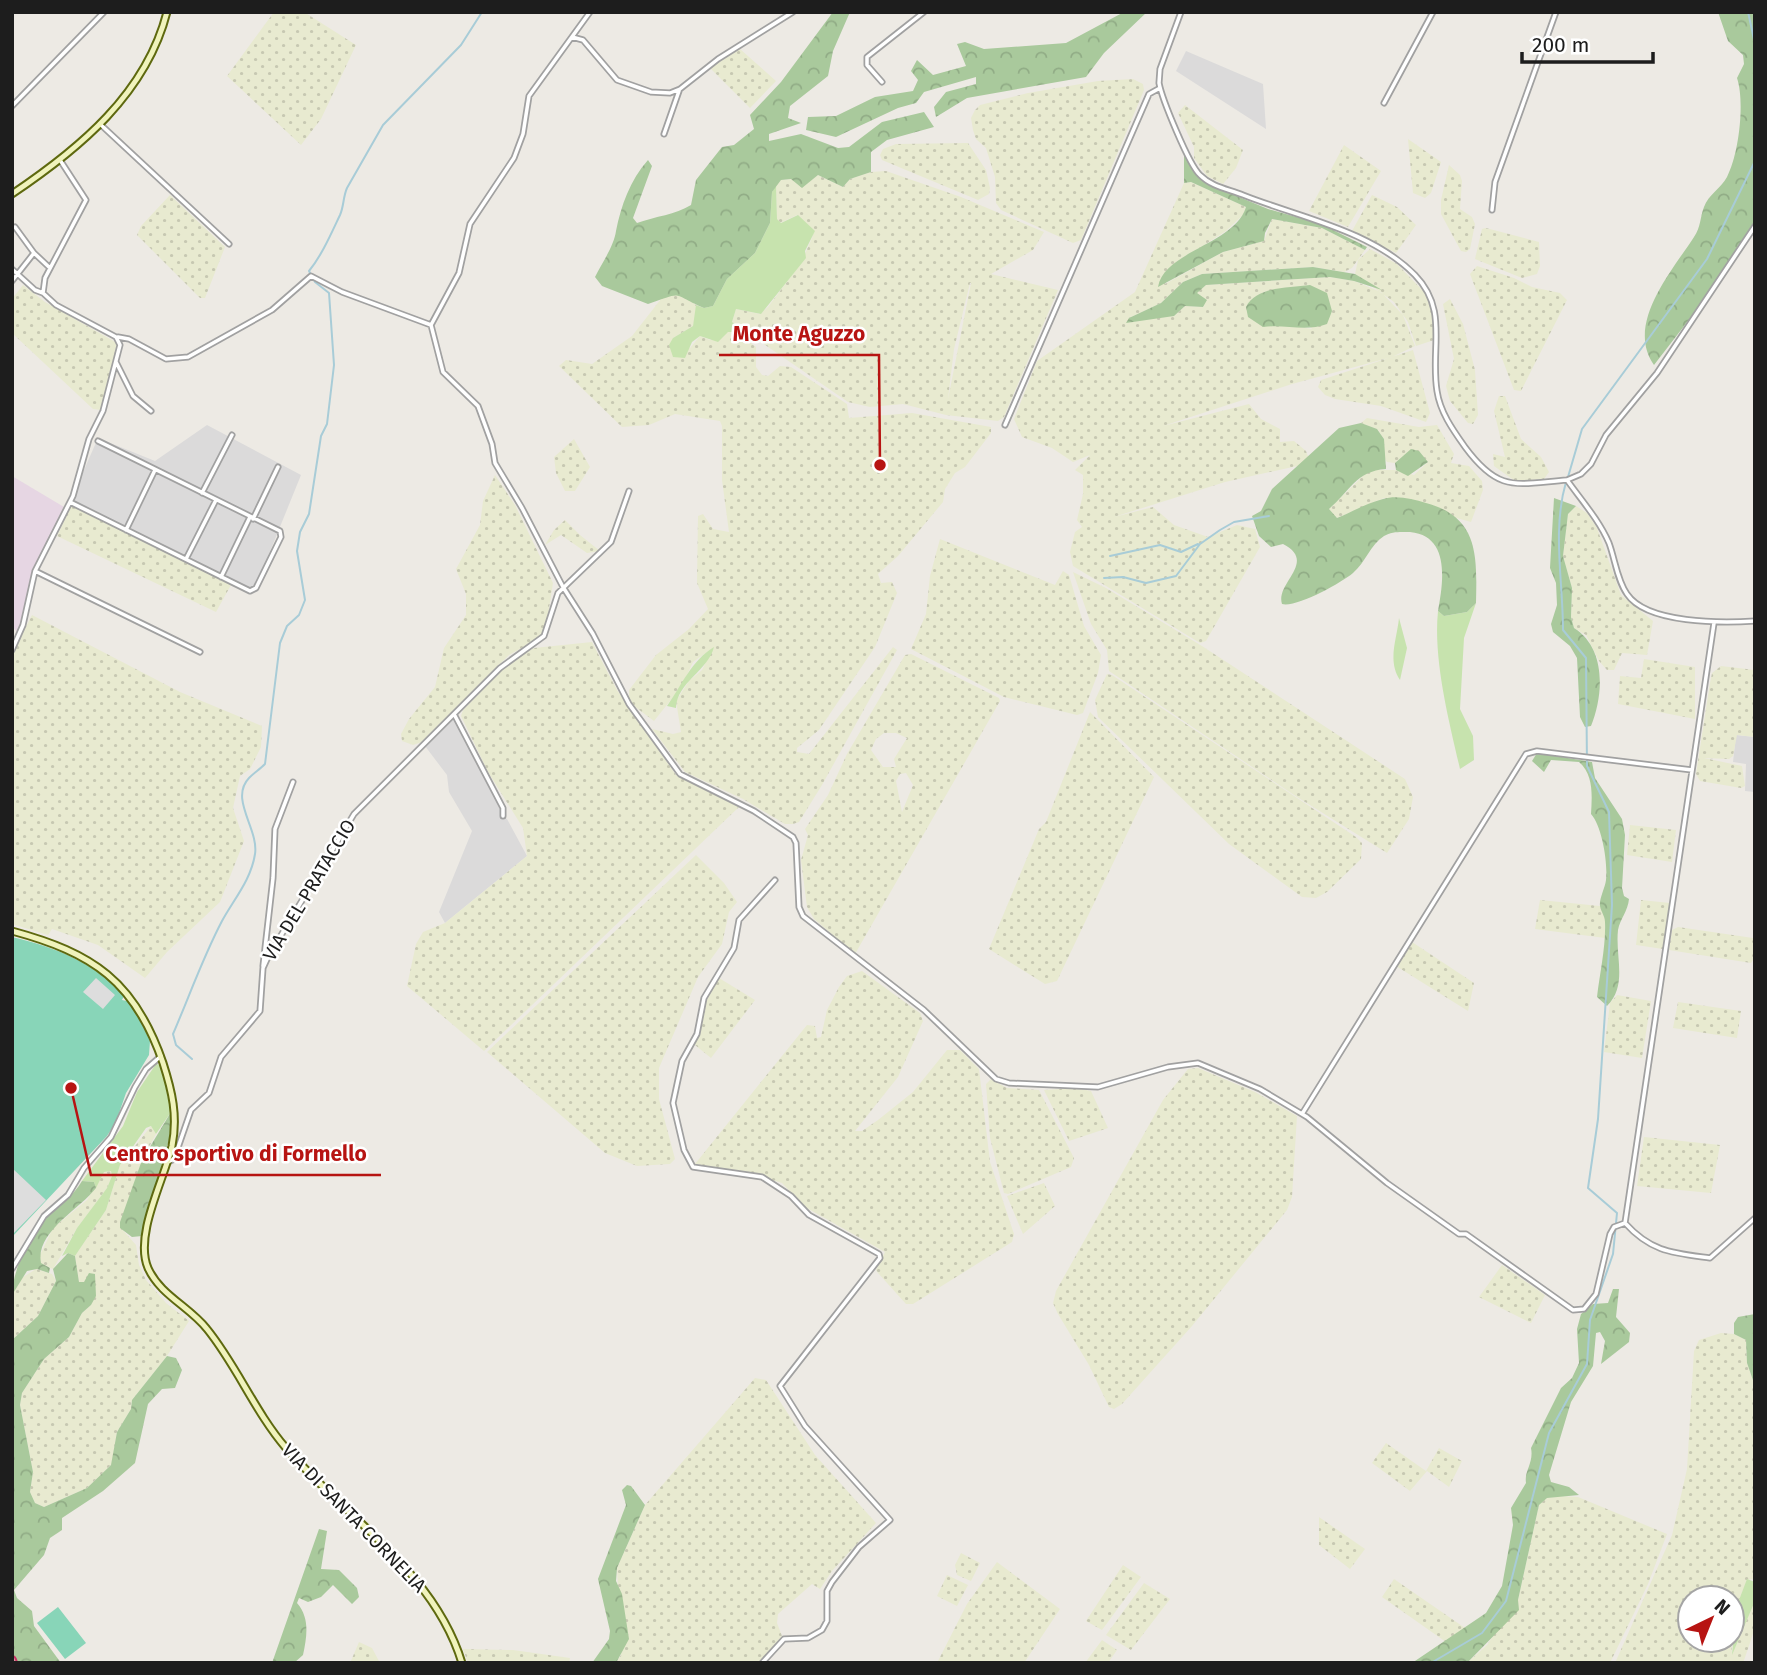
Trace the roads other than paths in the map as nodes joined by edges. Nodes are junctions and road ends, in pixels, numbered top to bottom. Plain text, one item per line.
1 (104, 12) edge
2 (167, 12) edge
3 (590, 12) edge
4 (793, 12) edge
5 (924, 12) edge
6 (1181, 12) edge
7 (1433, 12) edge
8 (1556, 12) edge
9 (572, 37) junction
10 (882, 82) dead end
11 (1160, 88) junction
12 (680, 89) junction
13 (1384, 103) dead end
14 (12, 106) edge
15 (100, 124) junction
16 (664, 134) dead end
17 (60, 160) junction
18 (12, 194) edge
19 (1492, 210) dead end
20 (1755, 226) edge
21 (15, 227) dead end
22 (229, 244) dead end
23 (34, 253) junction
24 (50, 268) junction
25 (12, 269) edge
26 (18, 274) junction
27 (12, 281) edge
28 (44, 293) junction
29 (431, 326) junction
30 (116, 337) junction
31 (116, 362) junction
32 (151, 411) dead end
33 (1005, 425) dead end
34 (232, 435) dead end
35 (98, 441) dead end
36 (278, 467) dead end
37 (155, 470) junction
38 (1567, 480) junction
39 (629, 491) dead end
40 (202, 493) junction
41 (216, 500) junction
42 (70, 502) junction
43 (251, 518) junction
44 (126, 530) junction
45 (186, 559) junction
46 (35, 571) junction
47 (221, 577) junction
48 (563, 587) junction
49 (1755, 621) edge
50 (1714, 623) junction
51 (12, 650) edge
52 (200, 652) dead end
53 (454, 714) junction
54 (1692, 770) junction
55 (293, 782) dead end
56 (503, 816) dead end
57 (775, 880) dead end
58 (12, 931) edge
59 (263, 968) junction
60 (161, 1056) junction
61 (1302, 1114) junction
62 (167, 1162) junction
63 (1755, 1218) edge
64 (1625, 1223) junction
65 (12, 1269) edge
66 (462, 1663) edge
67 (762, 1663) edge

1 - 14 street
2 - 15 street
3 - 9 street
4 - 12 street
5 - 10 street
6 - 11 street
7 - 13 street
8 - 19 street
9 - 12 street
9 - 29 street
11 - 33 street
11 - 38 street
12 - 16 street
15 - 17 street
15 - 22 street
17 - 18 street
17 - 24 street
20 - 38 street
21 - 23 street
23 - 24 street
23 - 26 street
24 - 28 street
25 - 26 street
26 - 27 street
26 - 28 street
28 - 30 street
29 - 30 street
29 - 48 street
30 - 31 street
31 - 32 street
31 - 42 street
34 - 40 street
35 - 37 street
36 - 43 street
37 - 40 street
37 - 44 street
38 - 50 street
39 - 48 street
40 - 41 street
41 - 43 street
41 - 45 street
42 - 44 street
42 - 46 street
43 - 47 street
43 - 47 street
44 - 45 street
45 - 47 street
46 - 51 street
46 - 52 street
48 - 53 street, VIA DEL PRATACCIO
48 - 61 street
49 - 50 street
50 - 54 street
53 - 56 street
53 - 59 street, VIA DEL PRATACCIO
54 - 61 street
54 - 64 street
55 - 59 street
57 - 67 street
58 - 60 street
59 - 62 street, VIA DEL PRATACCIO
60 - 62 street, VIA DI SANTA CORNELIA
60 - 65 street
61 - 64 street
62 - 66 street, VIA DI SANTA CORNELIA
63 - 64 street

